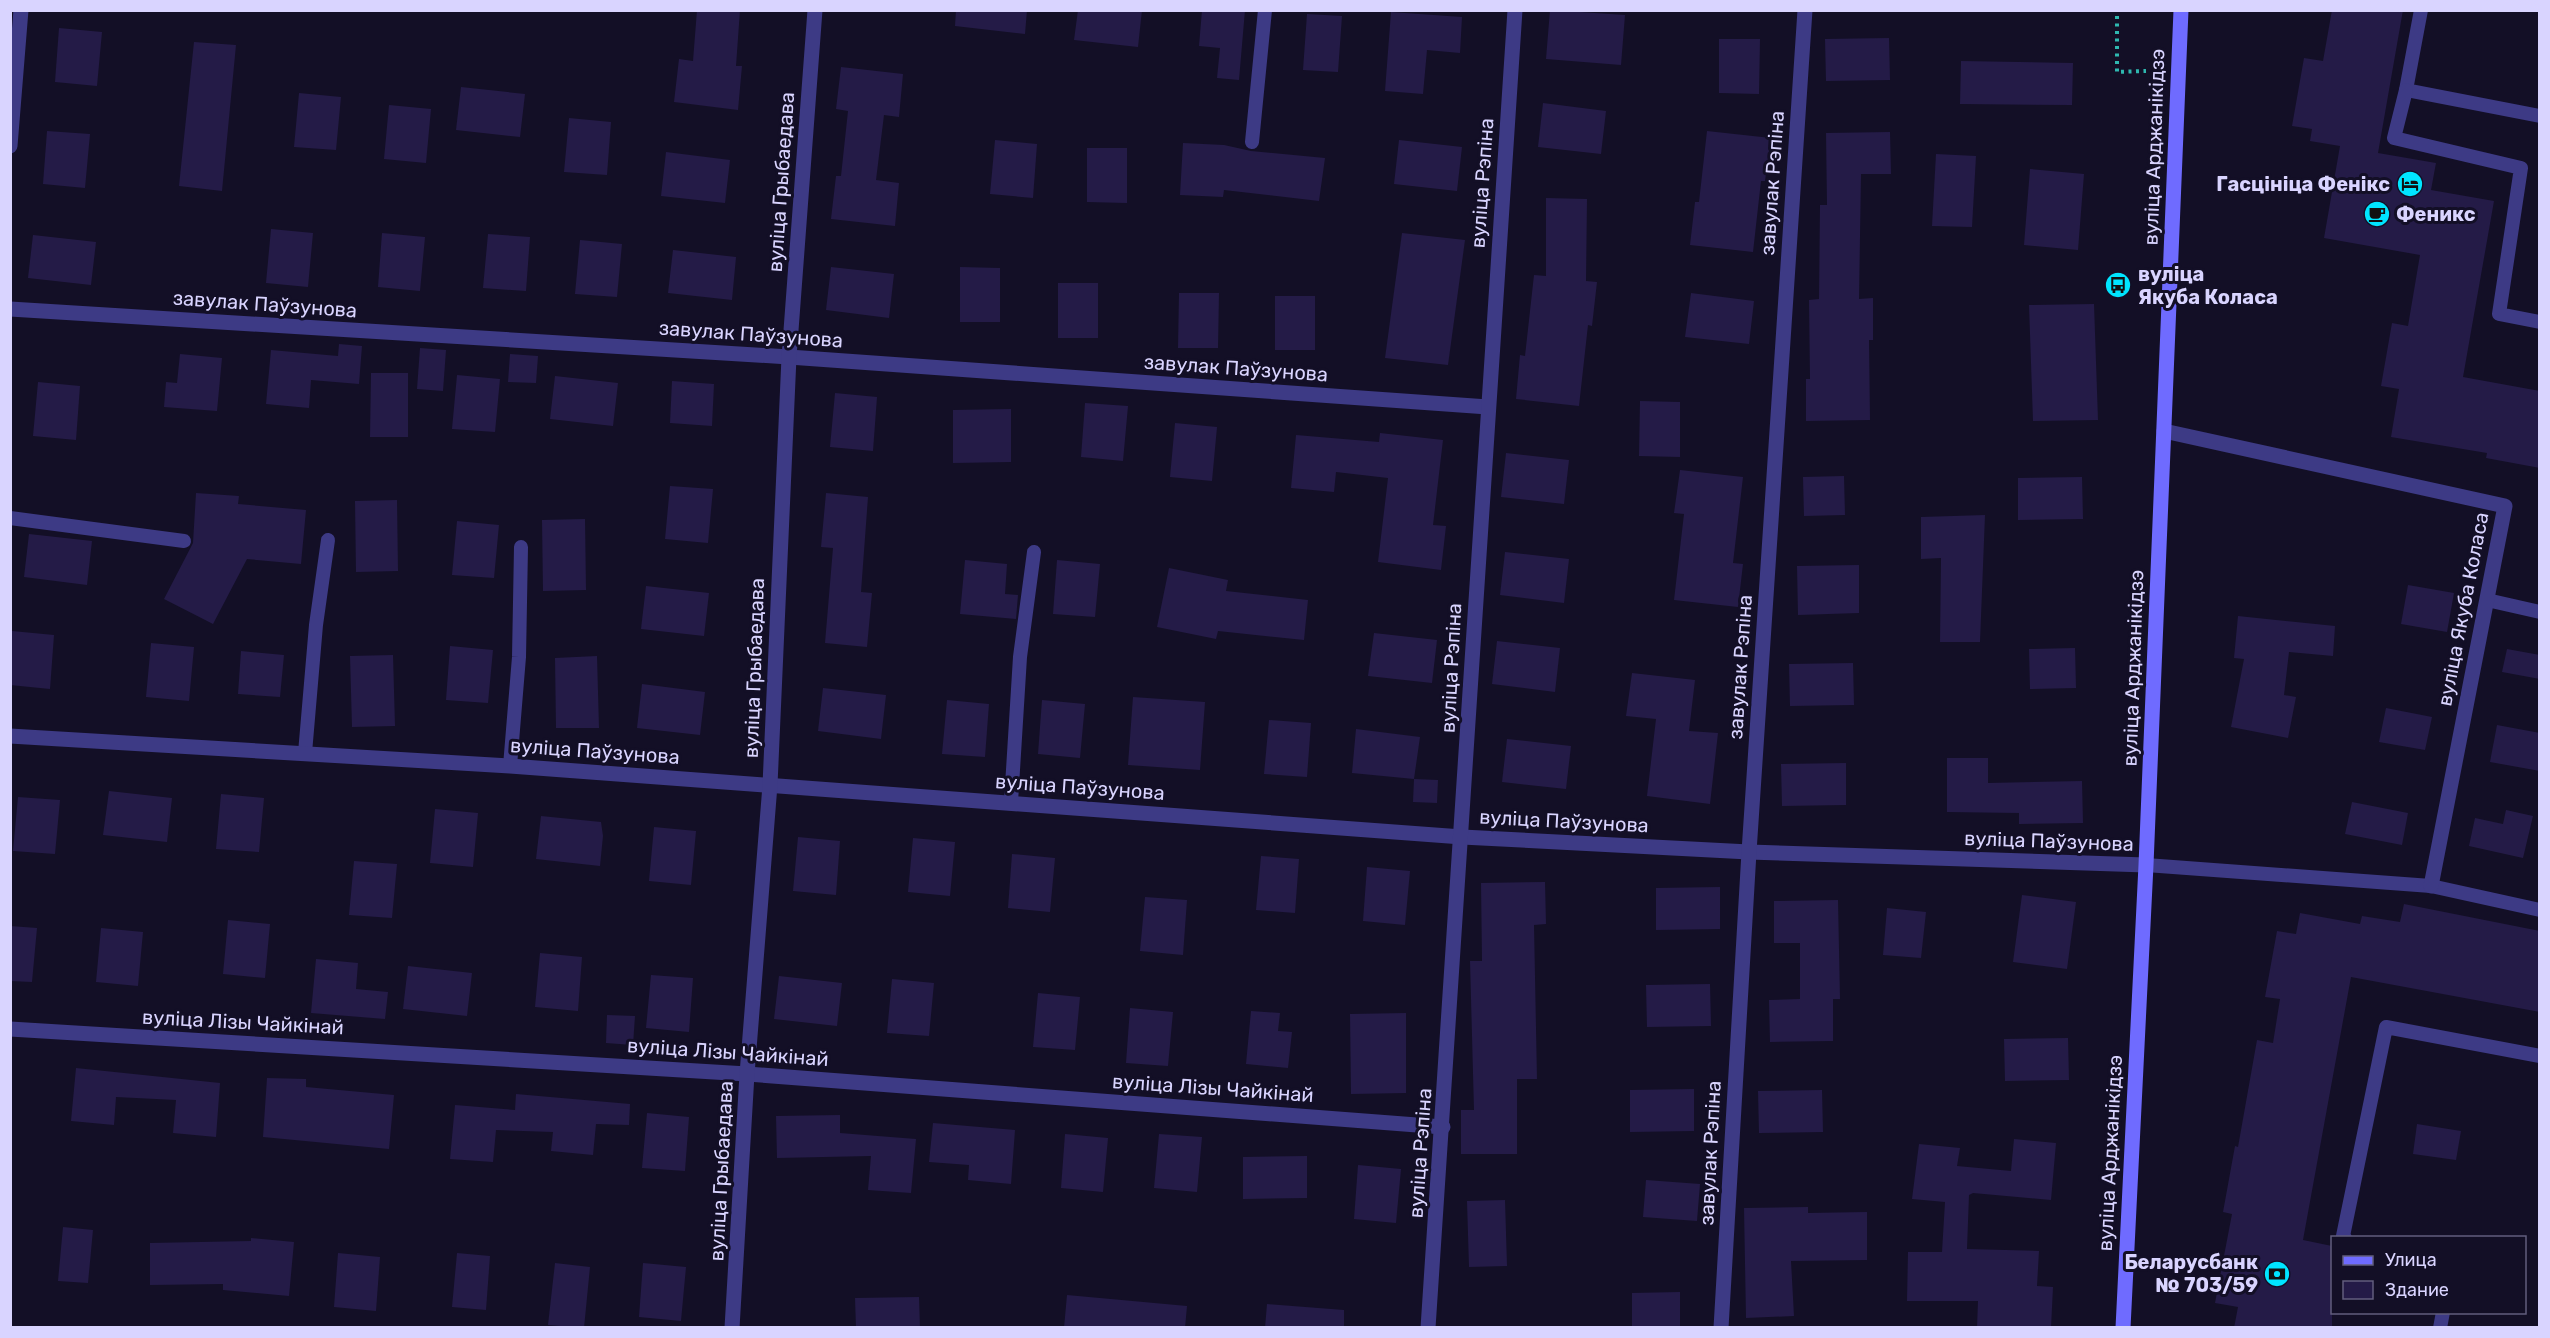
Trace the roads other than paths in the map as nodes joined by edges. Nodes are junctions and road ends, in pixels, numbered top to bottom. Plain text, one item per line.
1 (21, 10) edge
2 (815, 10) edge
3 (1265, 10) edge
4 (1515, 10) edge
5 (1805, 10) edge
6 (2181, 10) edge
7 (2421, 10) edge
8 (2406, 90) junction
9 (2540, 116) edge
10 (1252, 142) dead end
11 (10, 146) edge
12 (10, 309) edge
13 (2540, 322) edge
14 (789, 357) junction
15 (1488, 407) junction
16 (2164, 431) junction
17 (10, 518) edge
18 (328, 540) dead end
19 (184, 541) dead end
20 (521, 547) dead end
21 (1034, 552) dead end
22 (2487, 600) junction
23 (2540, 612) edge
24 (10, 736) edge
25 (305, 753) junction
26 (510, 766) junction
27 (770, 785) junction
28 (1011, 802) junction
29 (1462, 837) junction
30 (1749, 852) junction
31 (2146, 865) junction
32 (2431, 886) junction
33 (2540, 910) edge
34 (10, 1029) edge
35 (2540, 1056) edge
36 (747, 1074) junction
37 (1443, 1127) junction
38 (2343, 1236) edge
39 (732, 1328) edge
40 (1428, 1328) edge
41 (1720, 1328) edge
42 (2122, 1328) edge

1 - 11 street
2 - 14 street, вуліца Грыбаедава
3 - 10 lane
4 - 15 street, вуліца Рэпіна
5 - 30 street, завулак Рэпіна
6 - 16 main road, вуліца Арджанікідзэ
7 - 8 lane
8 - 9 lane
8 - 13 lane
12 - 14 street, завулак Паўзунова
14 - 15 street, завулак Паўзунова
14 - 27 street, вуліца Грыбаедава
15 - 29 street, вуліца Рэпіна
16 - 22 street, вуліца Якуба Коласа
16 - 31 main road, вуліца Арджанікідзэ
17 - 19 lane
18 - 25 lane
20 - 26 lane
21 - 28 lane
22 - 23 lane
22 - 32 street, вуліца Якуба Коласа
24 - 25 street, вуліца Паўзунова
25 - 26 street, вуліца Паўзунова
26 - 27 street, вуліца Паўзунова
27 - 28 street, вуліца Паўзунова
27 - 36 street, вуліца Грыбаедава
28 - 29 street, вуліца Паўзунова
29 - 30 street, вуліца Паўзунова
29 - 37 street, вуліца Рэпіна
30 - 31 street, вуліца Паўзунова
30 - 41 street, завулак Рэпіна
31 - 32 lane
31 - 42 main road, вуліца Арджанікідзэ
32 - 33 lane
34 - 36 street, вуліца Лізы Чайкінай
35 - 38 lane
36 - 37 street, вуліца Лізы Чайкінай
36 - 39 street, вуліца Грыбаедава
37 - 40 street, вуліца Рэпіна

